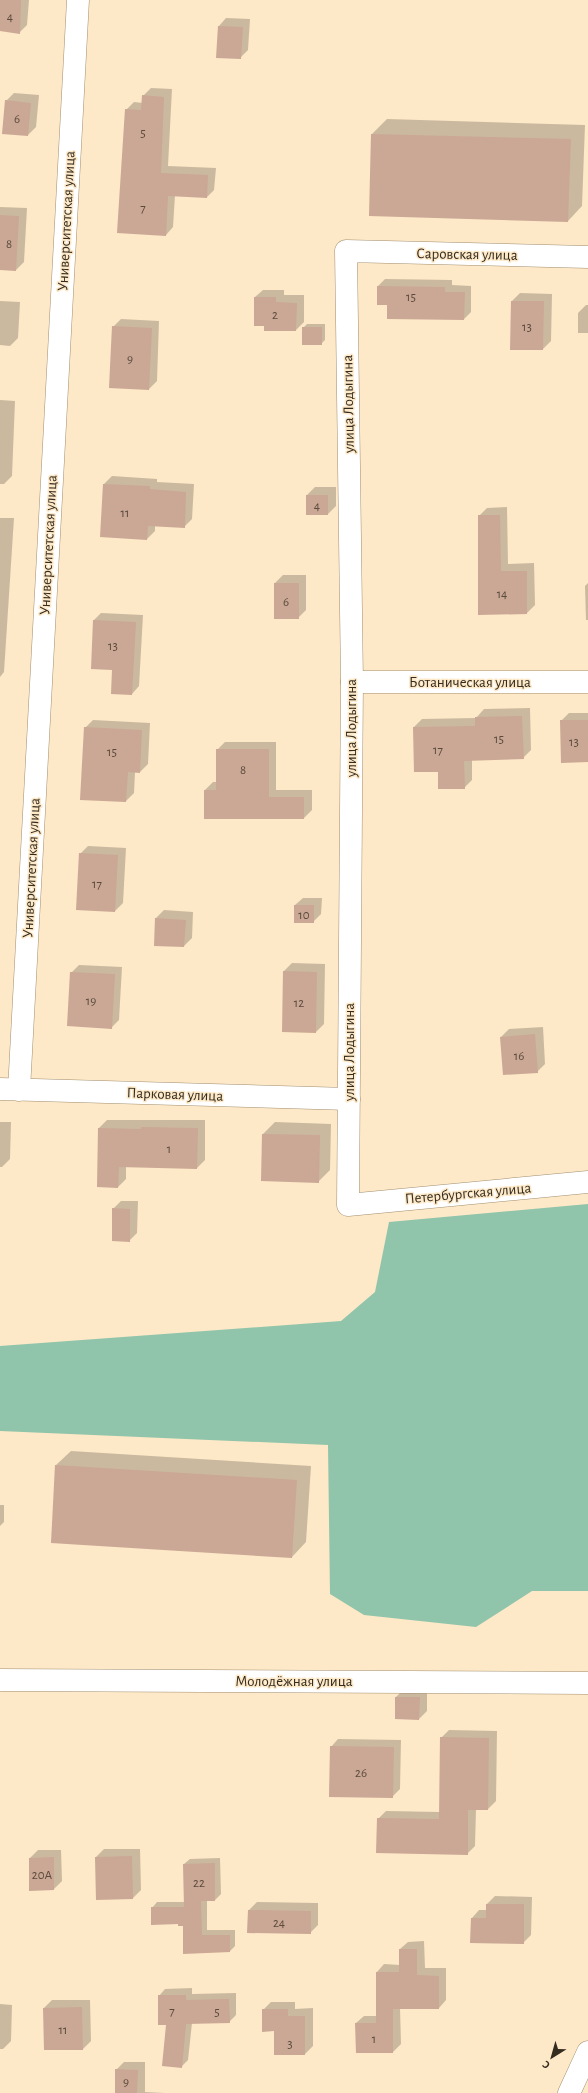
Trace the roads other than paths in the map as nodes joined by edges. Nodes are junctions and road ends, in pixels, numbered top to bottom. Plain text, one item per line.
1 (78, 0) edge
2 (346, 251) joint
3 (588, 257) edge
4 (352, 682) junction
5 (588, 682) edge
6 (9, 1089) edge
7 (349, 1099) junction
8 (588, 1182) edge
9 (348, 1205) joint
10 (0, 1680) edge
11 (588, 1683) edge
12 (588, 2052) edge
13 (569, 2093) edge

1 - 6 street, Университетская улица
2 - 3 street, Саровская улица
2 - 4 street, улица Лодыгина
4 - 5 street, Ботаническая улица
4 - 7 street, улица Лодыгина
6 - 7 street, Парковая улица
7 - 9 street, улица Лодыгина
8 - 9 street, Петербургская улица
10 - 11 street, Молодёжная улица
12 - 13 street

